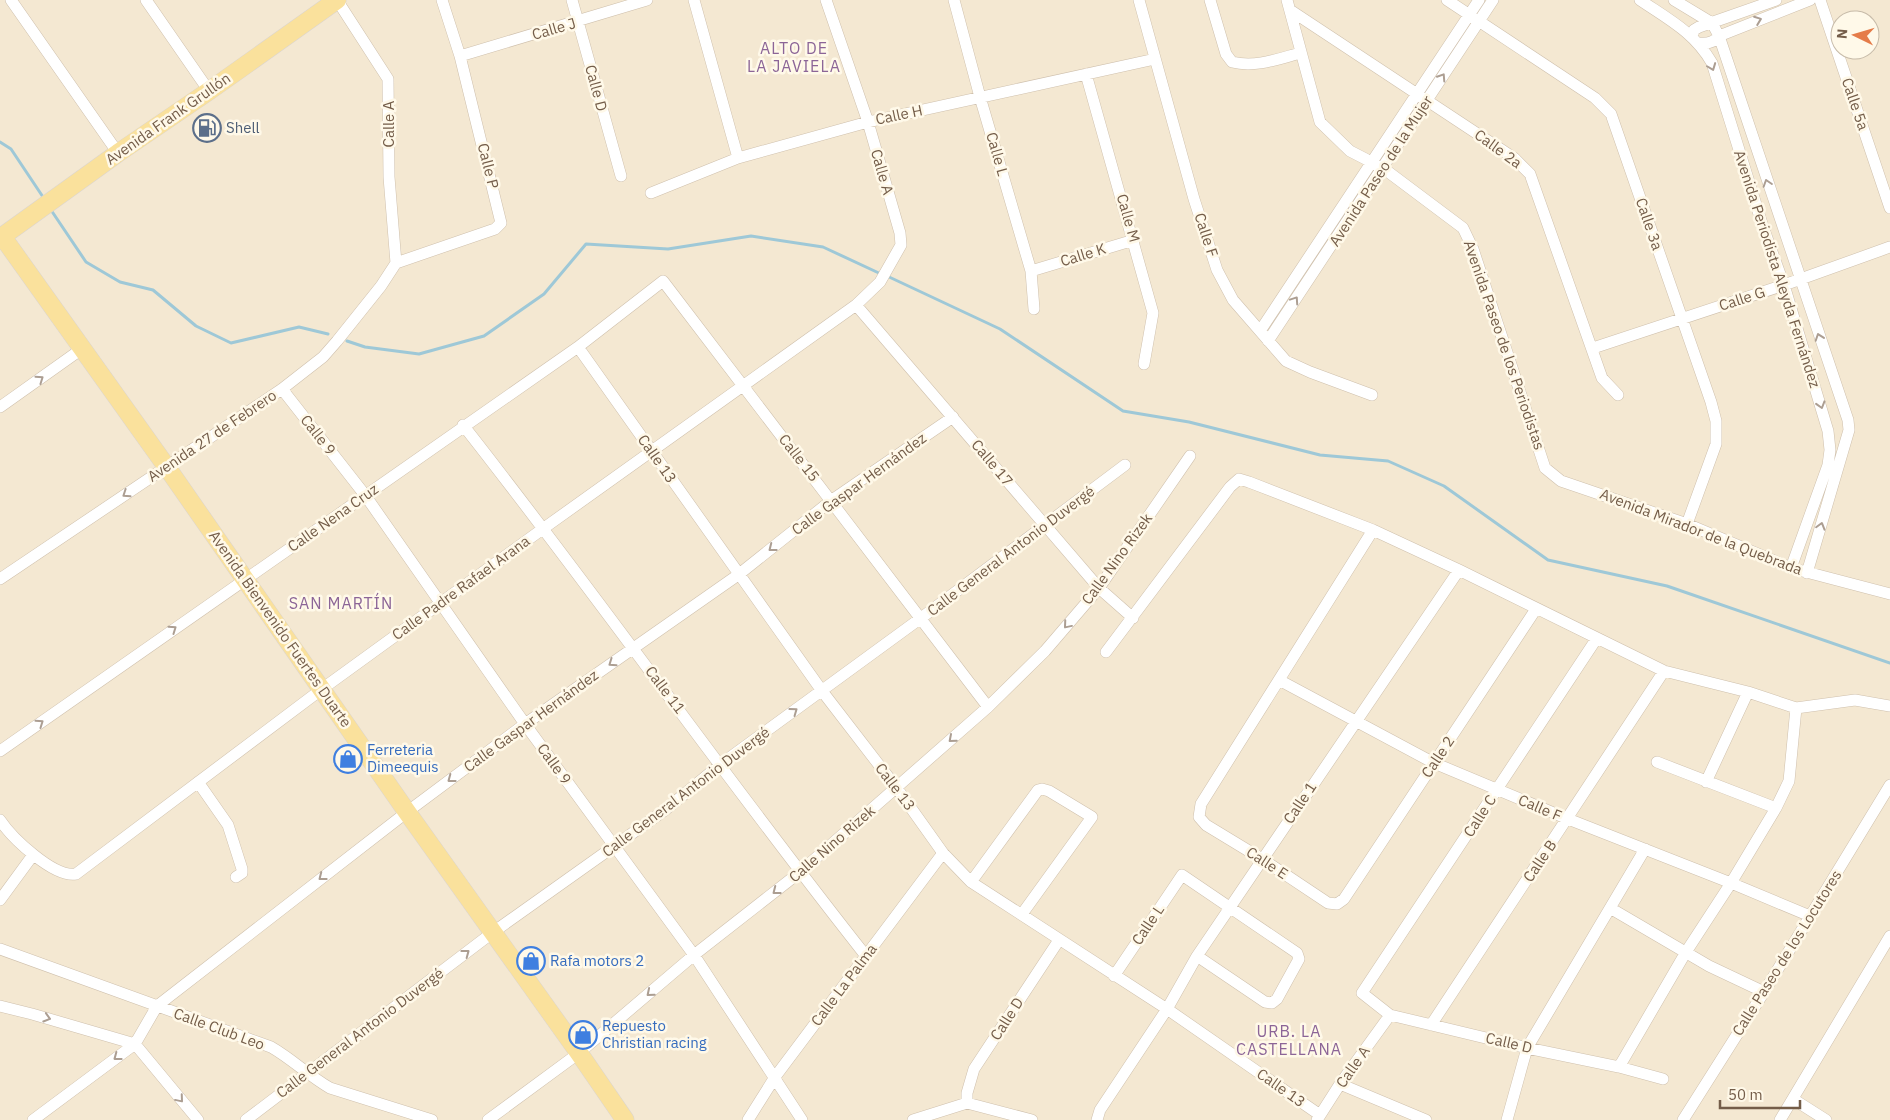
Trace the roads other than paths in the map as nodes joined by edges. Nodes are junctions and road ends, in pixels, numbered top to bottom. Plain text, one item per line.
1 (11, 0) edge
2 (146, 0) edge
3 (337, 0) edge
4 (442, 0) edge
5 (572, 0) edge
6 (647, 0) edge
7 (694, 0) edge
8 (826, 0) edge
9 (954, 0) edge
10 (1139, 0) edge
11 (1210, 0) edge
12 (1447, 0) edge
13 (1479, 0) edge
14 (1493, 0) edge
15 (1640, 0) edge
16 (1674, 0) edge
17 (1776, 0) edge
18 (1810, 0) edge
19 (1820, 0) edge
20 (1288, 5) edge
21 (1474, 17) junction
22 (578, 21) junction
23 (1712, 23) junction
24 (1718, 36) junction
25 (1695, 39) junction
26 (1300, 53) junction
27 (460, 56) junction
28 (1155, 59) junction
29 (1086, 74) junction
30 (209, 91) junction
31 (1416, 94) junction
32 (980, 97) junction
33 (1427, 101) junction
34 (868, 122) junction
35 (118, 152) junction
36 (738, 158) junction
37 (1372, 162) junction
38 (1383, 168) junction
39 (621, 176) dead end
40 (651, 194) dead end
41 (1890, 208) edge
42 (1, 237) edge
43 (1134, 240) junction
44 (1890, 247) edge
45 (396, 262) junction
46 (1031, 271) junction
47 (1799, 279) junction
48 (663, 281) joint
49 (1784, 284) junction
50 (856, 305) junction
51 (1034, 309) dead end
52 (1682, 318) junction
53 (1260, 331) junction
54 (1268, 341) junction
55 (578, 347) junction
56 (83, 348) junction
57 (1593, 348) junction
58 (1144, 364) dead end
59 (743, 385) junction
60 (282, 389) junction
61 (1372, 394) dead end
62 (1618, 395) dead end
63 (0, 407) edge
64 (953, 417) junction
65 (463, 426) junction
66 (653, 452) junction
67 (1190, 456) dead end
68 (1125, 464) dead end
69 (166, 466) junction
70 (1545, 468) joint
71 (365, 495) junction
72 (832, 500) junction
73 (1687, 524) junction
74 (1044, 525) junction
75 (544, 528) junction
76 (1373, 530) junction
77 (1791, 568) junction
78 (1459, 570) junction
79 (1807, 572) junction
80 (738, 575) junction
81 (0, 579) edge
82 (245, 579) junction
83 (1099, 588) junction
84 (1890, 594) edge
85 (441, 603) junction
86 (1536, 609) junction
87 (921, 618) junction
88 (1133, 618) junction
89 (1597, 638) junction
90 (633, 648) junction
91 (1106, 652) dead end
92 (1664, 671) junction
93 (1279, 680) junction
94 (322, 689) junction
95 (822, 691) junction
96 (1748, 692) junction
97 (1890, 706) edge
98 (988, 707) junction
99 (1796, 708) junction
100 (1356, 721) junction
101 (525, 724) junction
102 (0, 750) edge
103 (1657, 762) dead end
104 (1434, 763) junction
105 (721, 764) junction
106 (198, 782) junction
107 (1706, 782) junction
108 (1890, 784) edge
109 (896, 787) junction
110 (1497, 790) junction
111 (1776, 808) junction
112 (406, 812) junction
113 (1568, 819) junction
114 (0, 820) edge
115 (614, 846) junction
116 (1645, 849) junction
117 (943, 853) junction
118 (33, 854) junction
119 (1262, 859) junction
120 (800, 872) junction
121 (236, 877) dead end
122 (972, 882) junction
123 (1731, 883) junction
124 (0, 900) edge
125 (1337, 904) joint
126 (1229, 907) junction
127 (1610, 908) junction
128 (1022, 914) junction
129 (1810, 916) junction
130 (492, 933) junction
131 (1890, 936) edge
132 (1059, 940) junction
133 (0, 949) edge
134 (1686, 952) junction
135 (694, 955) junction
136 (866, 956) junction
137 (1197, 956) junction
138 (1114, 976) junction
139 (1764, 992) junction
140 (1362, 993) joint
141 (0, 1006) edge
142 (157, 1006) junction
143 (1167, 1009) junction
144 (1390, 1015) junction
145 (1431, 1025) junction
146 (135, 1044) junction
147 (1527, 1048) junction
148 (579, 1053) junction
149 (1619, 1067) junction
150 (308, 1073) junction
151 (775, 1077) junction
152 (1663, 1079) dead end
153 (1340, 1084) junction
154 (1793, 1099) junction
155 (967, 1103) junction
156 (1318, 1118) edge
157 (33, 1120) edge
158 (198, 1120) edge
159 (246, 1120) edge
160 (432, 1120) edge
161 (488, 1120) edge
162 (625, 1120) edge
163 (748, 1120) edge
164 (802, 1120) edge
165 (913, 1120) edge
166 (1032, 1120) edge
167 (1097, 1120) edge
168 (1426, 1120) edge
169 (1507, 1120) edge
170 (1683, 1120) edge
171 (1780, 1120) edge
172 (1826, 1120) edge

1 - 35 street
2 - 30 street
3 - 30 main road, Avenida Frank Grullón
3 - 45 street, Calle A
4 - 27 street, Calle P
5 - 22 street, Calle D
6 - 22 street, Calle J
7 - 36 street
8 - 34 street, Calle A
9 - 32 street, Calle L
10 - 28 street, Calle F
11 - 26 street
12 - 21 street, Calle 3a
13 - 21 street, Avenida Paseo de la Mujer
14 - 21 street, Avenida Paseo de la Mujer
15 - 25 street, Avenida Periodista Aleyda Fernández
16 - 23 street
17 - 23 street
24 -> 18 street
19 - 41 street, Calle 5a
20 - 26 street, Avenida Paseo de los Periodistas
20 - 31 street, Calle 2a
21 - 31 street, Avenida Paseo de la Mujer
33 -> 21 street, Avenida Paseo de la Mujer
21 - 52 street, Calle 3a
22 - 27 street, Calle J
22 - 39 street, Calle D
23 - 24 street, Avenida Periodista Aleyda Fernández
23 - 25 street
24 - 25 street
47 -> 24 street, Avenida Periodista Aleyda Fernández
25 -> 49 street, Avenida Periodista Aleyda Fernández
26 - 37 street, Avenida Paseo de los Periodistas
27 - 45 street, Calle P
28 - 29 street, Calle H
28 - 53 street, Calle F
29 - 32 street, Calle H
29 - 43 street, Calle M
30 - 35 main road, Avenida Frank Grullón
31 - 33 street, Calle 2a
31 - 37 street, Avenida Paseo de la Mujer
32 - 34 street, Calle H
32 - 46 street, Calle L
33 - 38 street, Avenida Paseo de la Mujer
33 - 57 street, Calle 2a
34 - 36 street, Calle H
34 - 50 street, Calle A
35 - 42 main road, Avenida Frank Grullón
36 - 40 street, Calle H
37 - 38 street, Avenida Paseo de los Periodistas
37 - 53 street, Avenida Paseo de la Mujer
54 -> 38 street, Avenida Paseo de la Mujer
38 - 70 street, Avenida Paseo de los Periodistas
42 - 56 main road, Avenida Bienvenido Fuertes Duarte
43 - 46 street, Calle K
43 - 58 street, Calle M
44 - 47 street, Calle G
45 - 60 street, Avenida 27 de Febrero
46 - 51 street, Calle L
47 - 49 street, Calle G
79 -> 47 street, Avenida Periodista Aleyda Fernández
48 - 55 street, Calle Nena Cruz
48 - 59 street, Calle 15
49 - 52 street, Calle G
49 -> 77 street, Avenida Periodista Aleyda Fernández
50 - 59 street, Calle Padre Rafael Arana
50 - 64 street, Calle 17
52 - 57 street, Calle G
52 - 73 street, Calle 3a
53 - 54 street, Calle F
54 - 61 street, Calle F
55 - 65 street, Calle Nena Cruz
55 - 66 street, Calle 13
63 -> 56 street
56 - 69 main road, Avenida Bienvenido Fuertes Duarte
57 - 62 street, Calle 2a
59 - 66 street, Calle Padre Rafael Arana
59 - 72 street, Calle 15
60 - 69 street, Avenida 27 de Febrero
60 - 71 street, Calle 9
64 - 72 street, Calle Gaspar Hernández
64 - 74 street, Calle 17
65 - 71 street, Calle Nena Cruz
65 - 75 street, Calle 11
66 - 75 street, Calle Padre Rafael Arana
66 - 80 street, Calle 13
67 - 83 street, Calle Nino Rizek
68 - 74 street, Calle General Antonio Duvergé
69 -> 81 street, Avenida 27 de Febrero
69 - 82 main road, Avenida Bienvenido Fuertes Duarte
70 - 73 street, Avenida Mirador de la Quebrada
71 - 82 street, Calle Nena Cruz
71 - 85 street, Calle 9
72 -> 80 street, Calle Gaspar Hernández
72 - 87 street, Calle 15
73 - 77 street, Avenida Mirador de la Quebrada
74 - 83 street, Calle 17
74 - 87 street, Calle General Antonio Duvergé
75 - 85 street, Calle Padre Rafael Arana
75 - 90 street, Calle 11
76 - 78 street
76 - 88 street
76 - 93 street
77 - 79 street, Avenida Mirador de la Quebrada
78 - 86 street
78 - 100 street, Calle 1
79 - 84 street, Avenida Mirador de la Quebrada
80 - 90 street, Calle Gaspar Hernández
80 - 95 street, Calle 13
82 - 94 main road, Avenida Bienvenido Fuertes Duarte
102 -> 82 street, Calle Nena Cruz
83 - 88 street, Calle 17
83 -> 98 street, Calle Nino Rizek
85 - 94 street, Calle Padre Rafael Arana
85 - 101 street, Calle 9
86 - 89 street
86 - 104 street, Calle 2
87 - 95 street, Calle General Antonio Duvergé
87 - 98 street, Calle 15
88 - 91 street
89 - 92 street
89 - 110 street, Calle C
90 -> 101 street, Calle Gaspar Hernández
90 - 105 street, Calle 11
92 - 96 street
92 - 113 street, Calle B
93 - 100 street, Calle F
93 - 119 street, Calle E
94 - 106 street, Calle Padre Rafael Arana
94 - 112 main road, Avenida Bienvenido Fuertes Duarte
105 -> 95 street, Calle General Antonio Duvergé
95 - 109 street, Calle 13
96 - 99 street
96 - 107 street
97 - 99 street
98 -> 109 street, Calle Nino Rizek
99 - 111 street
100 - 104 street, Calle F
100 - 119 street, Calle 1
101 -> 112 street, Calle Gaspar Hernández
101 - 115 street, Calle 9
103 - 107 street
104 - 110 street, Calle F
104 - 125 street, Calle 2
105 - 115 street, Calle General Antonio Duvergé
105 - 120 street, Calle 11
106 - 118 street, Calle Padre Rafael Arana
106 - 121 street
107 - 111 street
108 - 129 street, Calle Paseo de los Locutores
109 - 117 street, Calle 13
109 - 120 street, Calle Nino Rizek
110 - 113 street, Calle F
110 - 140 street, Calle C
111 - 123 street
112 - 130 main road, Avenida Bienvenido Fuertes Duarte
112 -> 142 street, Calle Gaspar Hernández
113 - 116 street, Calle F
113 - 145 street, Calle B
114 - 118 street
115 - 130 street, Calle General Antonio Duvergé
115 - 135 street, Calle 9
116 - 123 street, Calle F
116 - 127 street
117 - 122 street, Calle 13
117 - 136 street, Calle La Palma
118 - 124 street
119 - 125 street, Calle E
119 - 126 street, Calle 1
120 -> 135 street, Calle Nino Rizek
120 - 136 street, Calle 11
122 - 128 street, Calle 13
122 - 128 street
123 - 129 street, Calle F
123 - 134 street
126 - 137 street, Calle 1
126 - 137 street
126 - 138 street, Calle L
127 - 134 street
127 - 147 street
128 - 132 street, Calle 13
129 - 139 street, Calle Paseo de los Locutores
130 - 148 main road, Avenida Bienvenido Fuertes Duarte
150 -> 130 street, Calle General Antonio Duvergé
131 - 154 street
132 - 138 street, Calle 13
132 - 155 street, Calle D
133 - 142 street, Calle Club Leo
134 - 139 street
134 - 149 street
135 -> 148 street, Calle Nino Rizek
135 - 151 street, Calle 9
136 - 151 street, Calle La Palma
137 - 143 street, Calle 1
138 - 143 street, Calle 13
139 - 170 street, Calle Paseo de los Locutores
140 - 144 street, Calle D
141 -> 146 street
142 - 146 street, Calle Gaspar Hernández
142 - 150 street, Calle Club Leo
143 - 156 street, Calle 13
143 - 167 street, Calle 1
144 - 145 street, Calle D
144 - 153 street, Calle A
145 - 147 street, Calle D
146 -> 157 street, Calle Gaspar Hernández
146 -> 158 street
147 - 149 street, Calle D
147 - 169 street
148 - 161 street, Calle Nino Rizek
148 - 162 main road, Avenida Bienvenido Fuertes Duarte
149 - 152 street, Calle D
150 - 159 street, Calle General Antonio Duvergé
150 - 160 street, Calle Club Leo
151 - 163 street, Calle La Palma
151 - 164 street, Calle 9
153 - 156 street, Calle A
153 - 168 street
154 - 171 street
154 - 172 street
155 - 165 street
155 - 166 street

